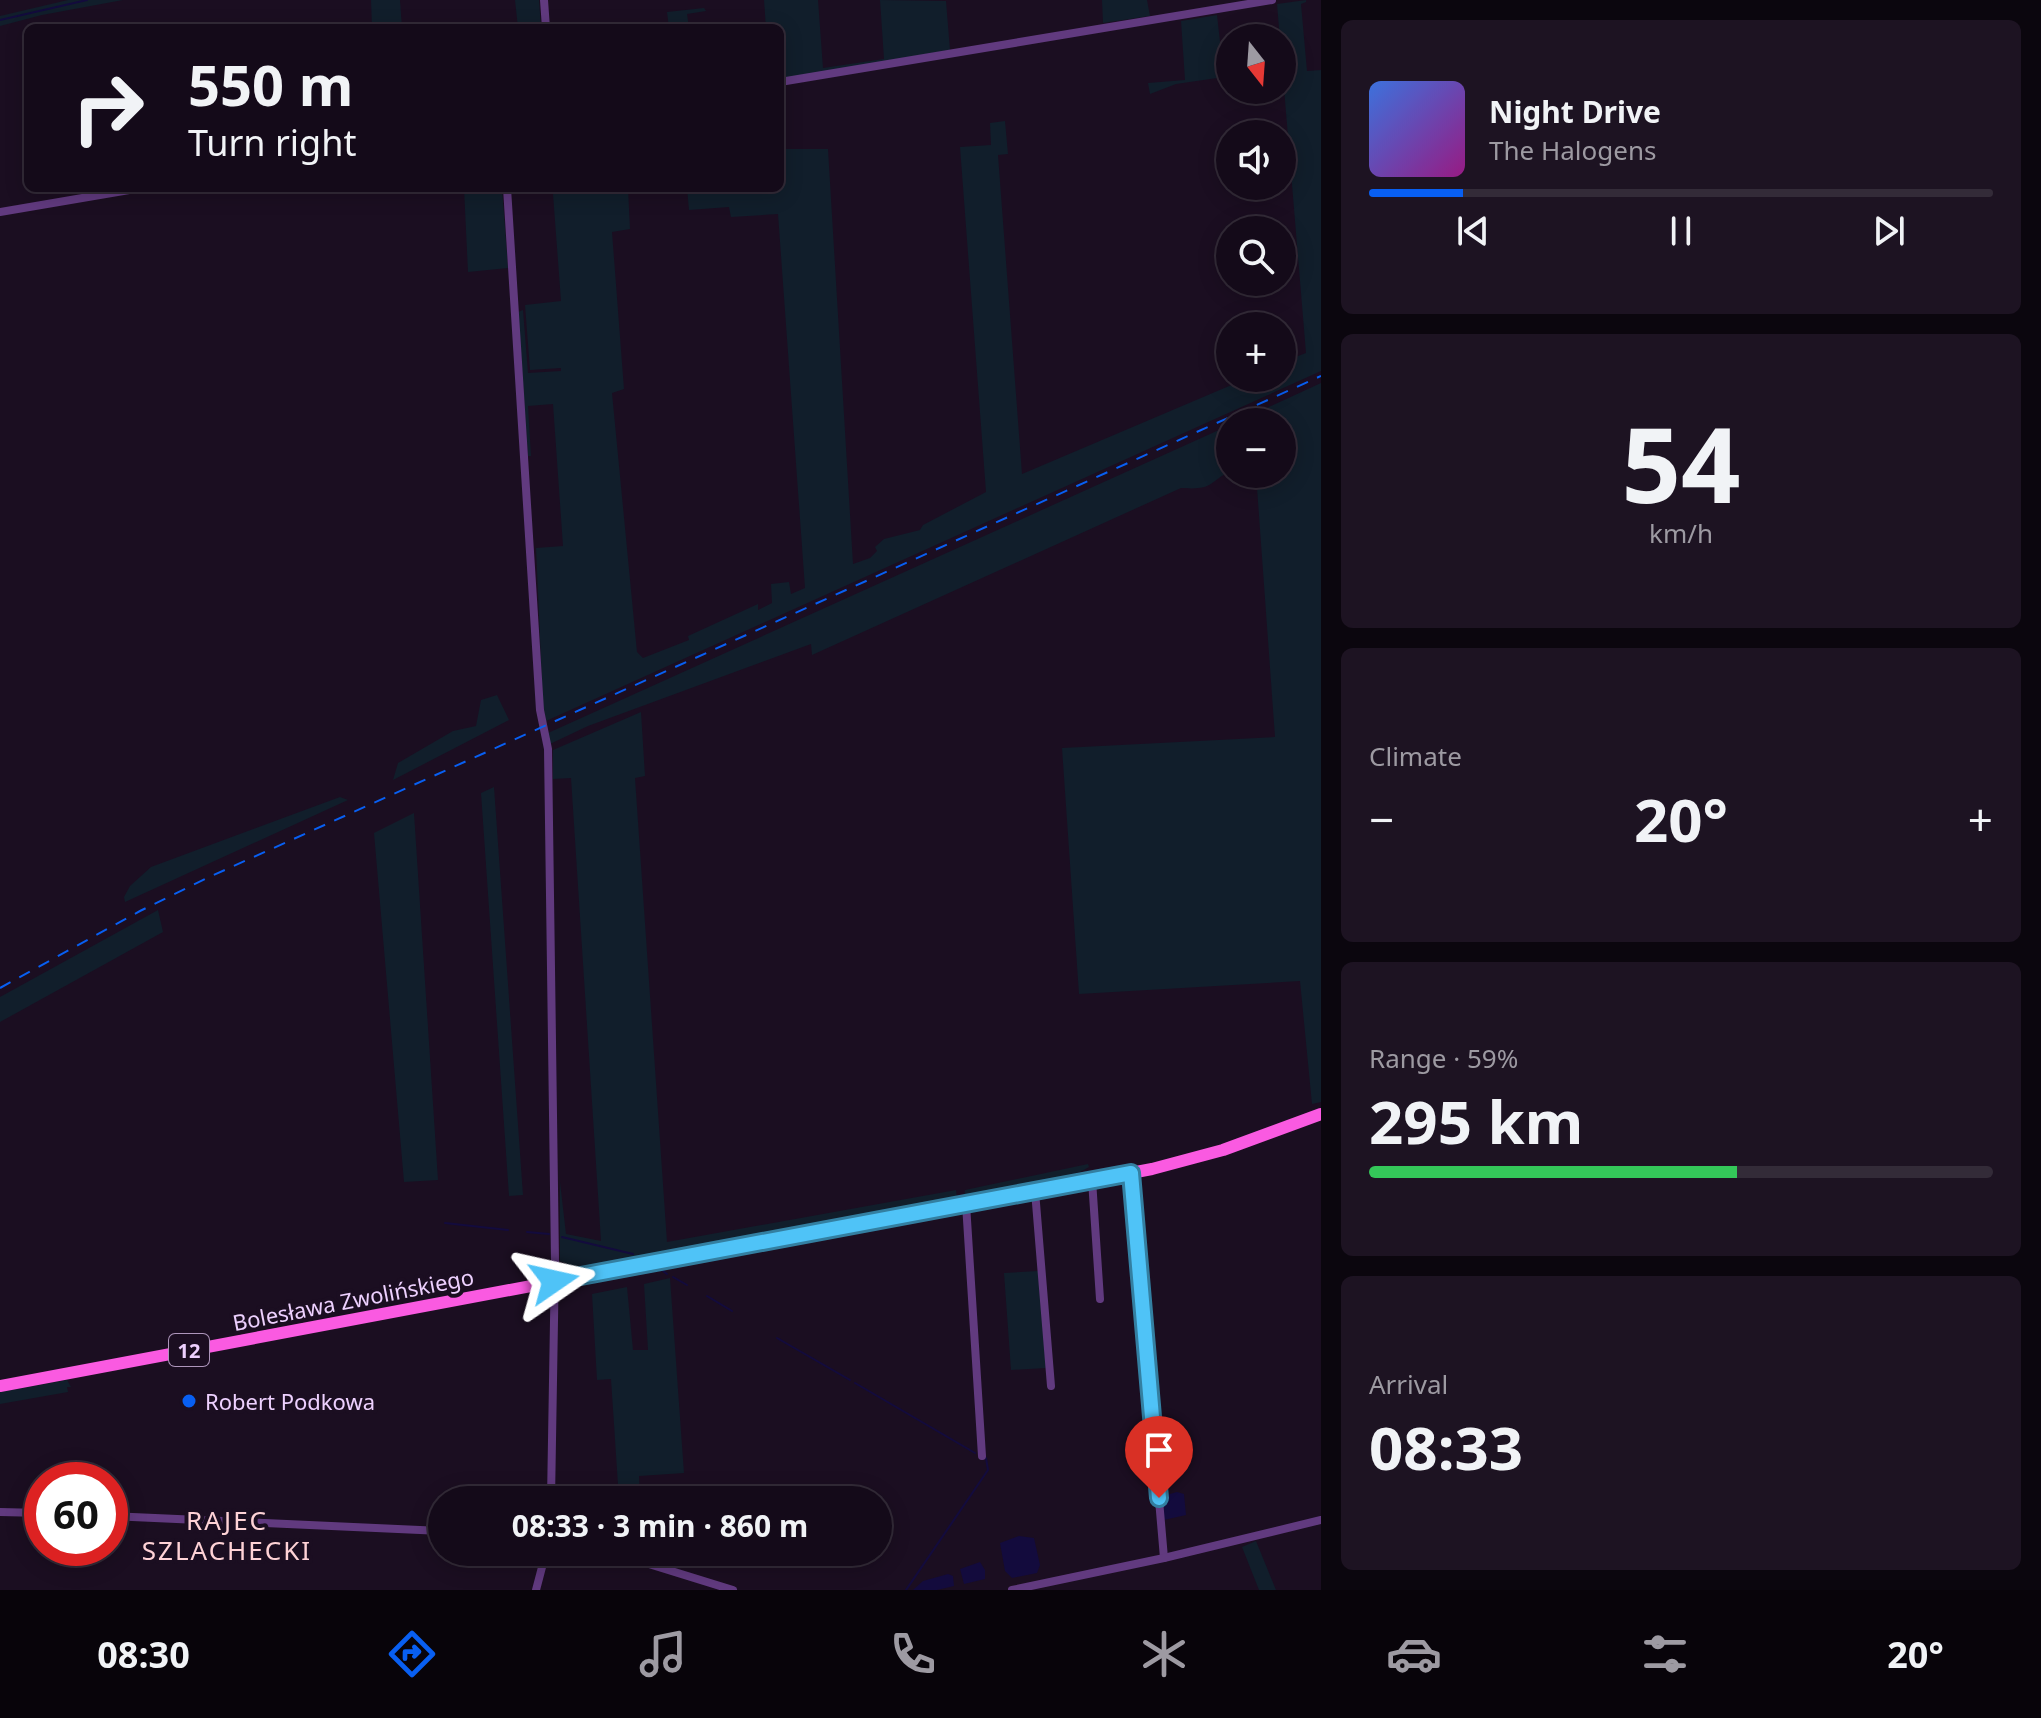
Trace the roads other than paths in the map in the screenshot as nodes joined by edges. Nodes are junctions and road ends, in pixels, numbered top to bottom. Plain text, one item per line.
1 (544, 0) edge
2 (1272, 0) edge
3 (546, 24) edge
4 (784, 81) edge
5 (118, 192) edge
6 (507, 192) edge
7 (0, 212) edge
8 (1321, 1114) edge
9 (1131, 1173) junction
10 (1092, 1180) junction
11 (1035, 1191) junction
12 (966, 1204) junction
13 (554, 1281) junction
14 (1100, 1299) dead end
15 (0, 1386) edge
16 (1051, 1386) dead end
17 (982, 1456) dead end
18 (551, 1486) edge
19 (0, 1512) edge
20 (24, 1513) edge
21 (128, 1517) edge
22 (1321, 1520) edge
23 (428, 1530) edge
24 (1164, 1558) junction
25 (542, 1566) edge
26 (655, 1566) edge
27 (536, 1590) edge
28 (733, 1590) edge
29 (1012, 1590) edge

1 - 3 street
2 - 4 street
5 - 7 street
6 - 13 street
8 - 9 main road, Bolesława Zwolińskiego / 12
9 - 10 main road, Bolesława Zwolińskiego / 12
9 - 24 street
10 - 11 main road, Bolesława Zwolińskiego / 12
10 - 14 street
11 - 12 main road, Bolesława Zwolińskiego / 12
11 - 16 street
12 - 13 main road, Bolesława Zwolińskiego / 12
12 - 17 street
13 - 15 main road, Bolesława Zwolińskiego / 12
13 - 18 street
19 - 20 street
21 - 23 street
22 - 24 street
24 - 29 street
25 - 27 street
26 - 28 street

